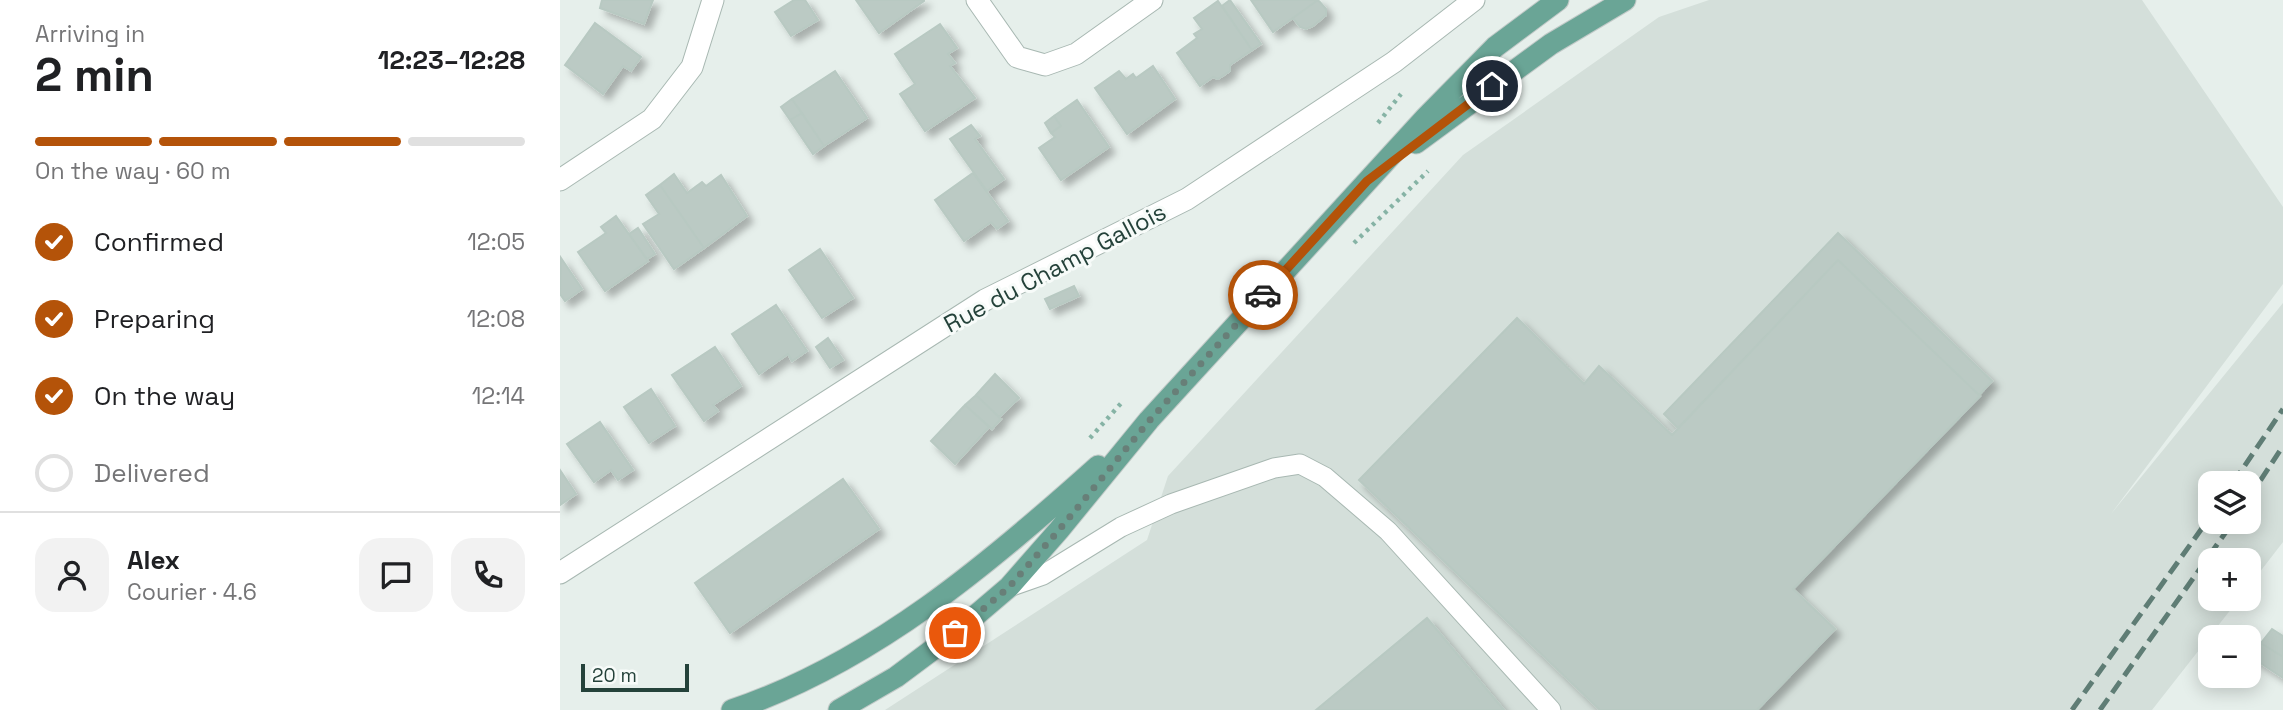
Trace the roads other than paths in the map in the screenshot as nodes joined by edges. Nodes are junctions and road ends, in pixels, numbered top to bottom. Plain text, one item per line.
1 (713, 0) edge
2 (977, 0) edge
3 (1152, 0) edge
4 (1474, 0) edge
5 (1558, 0) edge
6 (1625, 0) edge
7 (560, 180) edge
8 (1367, 181) junction
9 (1149, 421) junction
10 (560, 573) edge
11 (1009, 587) junction
12 (732, 710) edge
13 (839, 710) edge
14 (1552, 710) edge

1 - 7 street
2 - 3 street
4 - 10 street, Rue du Champ Gallois
5 - 8 main road
6 - 8 main road
8 - 9 main road
9 - 11 main road
9 - 12 main road
11 - 13 main road
11 - 14 lane

